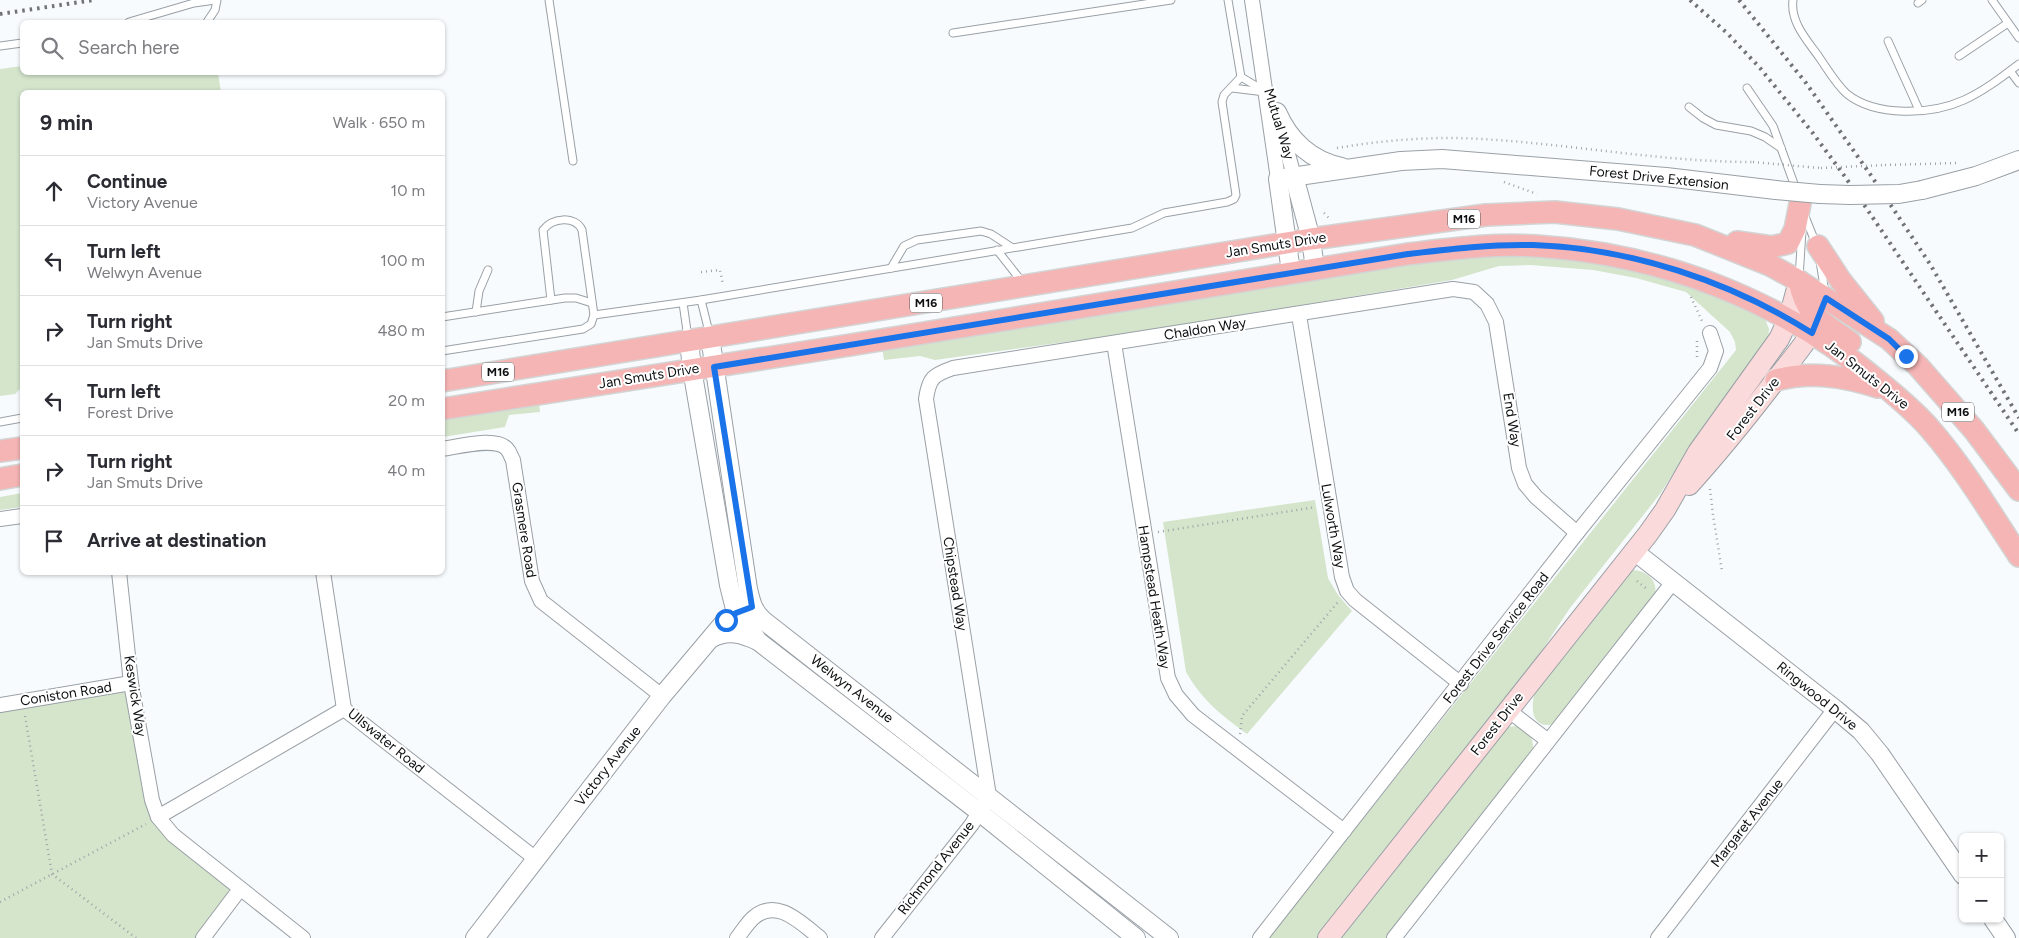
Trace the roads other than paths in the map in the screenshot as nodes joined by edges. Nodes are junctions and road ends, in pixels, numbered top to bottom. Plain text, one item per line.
1 (216, 0) edge
2 (549, 0) edge
3 (1171, 0) edge
4 (1228, 0) edge
5 (1252, 0) edge
6 (1793, 0) edge
7 (1992, 0) edge
8 (136, 20) edge
9 (208, 20) edge
10 (2008, 23) junction
11 (953, 33) dead end
12 (2019, 38) edge
13 (1888, 41) dead end
14 (20, 43) edge
15 (0, 46) edge
16 (1959, 56) dead end
17 (2019, 64) edge
18 (2010, 71) junction
19 (1262, 72) junction
20 (1241, 77) junction
21 (2019, 83) edge
22 (1232, 88) junction
23 (1747, 88) dead end
24 (1265, 92) junction
25 (1689, 107) dead end
26 (1919, 110) junction
27 (1277, 112) junction
28 (1781, 148) junction
29 (2019, 160) edge
30 (573, 161) dead end
31 (1348, 168) junction
32 (1286, 178) junction
33 (1800, 204) junction
34 (1695, 235) junction
35 (1311, 239) junction
36 (1287, 244) junction
37 (1818, 246) junction
38 (1011, 247) junction
39 (997, 250) junction
40 (891, 268) junction
41 (1315, 268) junction
42 (488, 270) dead end
43 (1291, 272) junction
44 (1798, 282) junction
45 (1025, 286) junction
46 (1474, 292) joint
47 (1826, 298) junction
48 (551, 300) junction
49 (701, 300) junction
50 (592, 303) junction
51 (683, 303) junction
52 (476, 312) junction
53 (594, 315) junction
54 (1299, 315) junction
55 (445, 317) edge
56 (1789, 318) junction
57 (1815, 326) junction
58 (1710, 333) road end
59 (710, 337) junction
60 (1889, 339) junction
61 (689, 341) junction
62 (1114, 343) junction
63 (445, 351) edge
64 (714, 367) junction
65 (692, 369) junction
66 (936, 374) joint
67 (1776, 380) junction
68 (445, 381) edge
69 (1888, 390) junction
70 (445, 409) edge
71 (20, 418) edge
72 (0, 422) edge
73 (1930, 429) junction
74 (716, 443) junction
75 (20, 448) edge
76 (445, 449) edge
77 (0, 451) edge
78 (20, 475) edge
79 (0, 479) edge
80 (2019, 490) edge
81 (1665, 510) junction
82 (20, 516) edge
83 (0, 519) edge
84 (1577, 533) junction
85 (1634, 551) junction
86 (2019, 556) edge
87 (119, 575) edge
88 (323, 575) edge
89 (1673, 582) junction
90 (752, 607) junction
91 (736, 613) junction
92 (712, 638) junction
93 (758, 641) junction
94 (131, 683) junction
95 (1461, 684) junction
96 (662, 696) junction
97 (0, 704) edge
98 (344, 709) junction
99 (1835, 709) junction
100 (1508, 710) junction
101 (1547, 740) junction
102 (988, 796) junction
103 (978, 811) junction
104 (158, 817) junction
105 (1344, 831) junction
106 (536, 859) junction
107 (1959, 869) edge
108 (240, 889) junction
109 (1096, 894) junction
110 (1996, 923) edge
111 (203, 938) edge
112 (303, 938) edge
113 (474, 938) edge
114 (737, 938) edge
115 (820, 938) edge
116 (882, 938) edge
117 (1136, 938) edge
118 (1170, 938) edge
119 (1260, 938) edge
120 (1328, 938) edge
121 (1394, 938) edge
122 (1658, 938) edge
123 (2006, 938) edge

1 - 8 lane
1 - 9 lane
2 - 30 lane
3 - 11 lane
4 - 20 lane
5 - 19 street, Mutual Way
6 - 26 lane
7 - 10 lane
10 - 12 lane
10 - 16 lane
13 - 26 lane
14 - 15 lane
17 - 18 lane
18 - 21 lane
18 - 26 lane
19 - 24 street, Mutual Way
19 - 27 street, Mutual Way
20 - 22 lane
20 - 24 lane
22 - 24 lane
22 - 38 lane
23 - 28 lane
24 - 32 street, Mutual Way
25 - 28 lane
27 - 31 street
27 - 32 street, Mutual Way
28 - 33 lane
29 - 31 street, Forest Drive Extension, bridge
31 - 32 street, Forest Drive Extension
32 - 35 street, Mutual Way
32 - 36 street, Mutual Way
33 - 34 main road
33 - 37 lane
33 - 44 lane
34 - 35 main road, Jan Smuts Drive / M16
34 - 44 main road, Jan Smuts Drive / M16
35 - 36 main road, Jan Smuts Drive / M16
35 - 41 street, Mutual Way
36 - 43 street, Mutual Way
36 - 45 main road, Jan Smuts Drive / M16
37 - 47 lane
37 - 60 main road
38 - 39 lane
38 - 40 lane
39 - 40 lane
39 - 45 lane
40 - 49 lane
41 - 43 main road, Jan Smuts Drive / M16
41 - 56 main road, Jan Smuts Drive / M16
42 - 52 lane
43 - 64 main road, Jan Smuts Drive / M16
44 - 47 main road, Jan Smuts Drive / M16
44 - 56 main road, Forest Drive
44 - 57 main road
45 - 59 main road, Jan Smuts Drive / M16
46 - 54 street, Chaldon Way
46 - 84 street, End Way
47 - 57 main road, Forest Drive
47 - 60 main road, Jan Smuts Drive / M16
48 - 50 lane
48 - 50 lane
48 - 52 lane
49 - 51 lane
49 - 59 lane
50 - 53 lane
51 - 53 lane
51 - 61 lane
52 - 55 lane
53 - 63 lane
54 - 62 street, Chaldon Way
54 - 95 street, Lulworth Way
56 - 57 main road, Jan Smuts Drive / M16
56 - 81 main road, Forest Drive
57 - 67 main road, Forest Drive
57 - 69 main road, Jan Smuts Drive / M16
57 - 73 main road
58 - 84 street, Forest Drive Service Road
59 - 61 main road, Jan Smuts Drive / M16
59 - 64 street, Welwyn Avenue
60 - 80 main road, Jan Smuts Drive / M16
61 - 65 street, Welwyn Avenue
61 - 68 main road, Jan Smuts Drive / M16
62 - 66 street, Chaldon Way
62 - 105 street, Hampstead Heath Way
64 - 65 main road, Jan Smuts Drive / M16
64 - 74 street, Welwyn Avenue
65 - 70 main road, Jan Smuts Drive / M16
65 - 74 street, Welwyn Avenue
66 - 102 street, Chipstead Way
67 - 69 main road
67 - 81 main road, Forest Drive
69 - 73 main road, Jan Smuts Drive / M16
71 - 72 lane
73 - 86 main road, Jan Smuts Drive / M16
74 - 90 street, Welwyn Avenue
74 - 91 street, Welwyn Avenue
75 - 77 main road
76 - 96 street, Grasmere Road
78 - 79 main road
81 - 85 main road, Forest Drive
82 - 83 street
84 - 95 street, Forest Drive Service Road
85 - 89 street, Ringwood Drive
85 - 100 main road, Forest Drive
87 - 94 street, Keswick Way
88 - 98 street, Ullswater Road
89 - 99 street, Ringwood Drive
89 - 101 street
90 - 91 street, Victory Avenue
90 - 102 street, Welwyn Avenue
91 - 92 street, Victory Avenue
91 - 93 street, Welwyn Avenue
92 - 93 street
92 - 96 street, Victory Avenue
93 - 103 street, Welwyn Avenue
94 - 97 street, Coniston Road
94 - 104 street, Keswick Way
95 - 105 street, Forest Drive Service Road
96 - 106 street, Victory Avenue
98 - 104 street
98 - 106 street, Ullswater Road
99 - 107 street, Ringwood Drive
99 - 122 street, Margaret Avenue
100 - 101 street
100 - 120 main road, Forest Drive
101 - 121 street
102 - 103 street, Richmond Avenue
102 - 109 street, Welwyn Avenue
103 - 109 street, Welwyn Avenue
103 - 116 street, Richmond Avenue
104 - 108 street, Keswick Way
105 - 119 street, Forest Drive Service Road
106 - 113 street, Victory Avenue
108 - 111 street
108 - 112 street, Keswick Way
109 - 117 street, Welwyn Avenue
109 - 118 street, Welwyn Avenue
110 - 123 street
114 - 115 street

